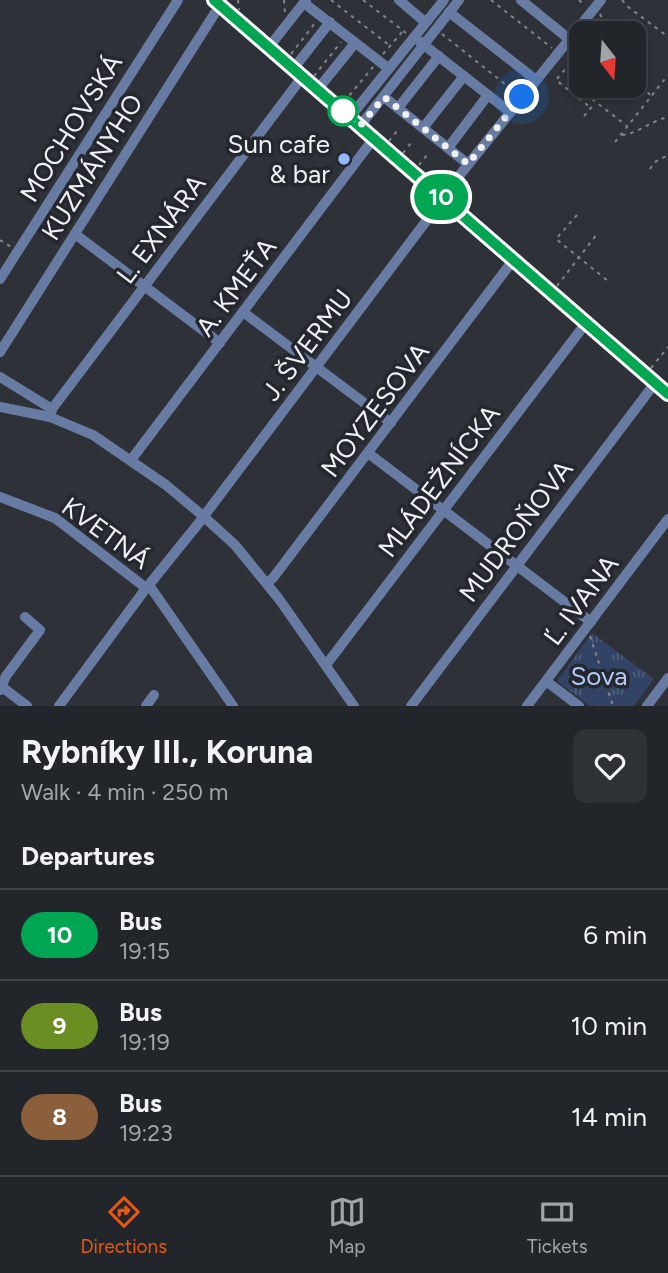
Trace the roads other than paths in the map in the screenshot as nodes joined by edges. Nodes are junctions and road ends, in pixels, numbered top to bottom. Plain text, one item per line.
1 (178, 0) edge
2 (399, 0) edge
3 (459, 0) edge
4 (521, 0) edge
5 (305, 1) edge
6 (217, 2) edge
7 (442, 2) edge
8 (598, 4) edge
9 (449, 12) junction
10 (325, 19) junction
11 (584, 21) edge
12 (425, 22) junction
13 (414, 37) junction
14 (569, 39) joint
15 (355, 43) junction
16 (424, 44) junction
17 (269, 47) junction
18 (439, 56) junction
19 (294, 68) junction
20 (388, 68) junction
21 (309, 76) junction
22 (464, 76) junction
23 (536, 80) junction
24 (318, 89) junction
25 (488, 96) junction
26 (384, 97) junction
27 (398, 108) junction
28 (509, 112) junction
29 (350, 117) junction
30 (360, 126) junction
31 (422, 128) junction
32 (374, 138) junction
33 (448, 148) junction
34 (468, 164) junction
35 (442, 197) junction
36 (75, 234) junction
37 (514, 259) junction
38 (0, 279) edge
39 (144, 286) junction
40 (243, 312) junction
41 (586, 323) junction
42 (220, 343) junction
43 (0, 352) edge
44 (316, 367) junction
45 (0, 377) edge
46 (655, 383) junction
47 (668, 394) edge
48 (0, 407) edge
49 (51, 413) junction
50 (391, 423) junction
51 (369, 453) junction
52 (131, 460) junction
53 (1, 498) edge
54 (444, 510) junction
55 (203, 516) junction
56 (668, 519) edge
57 (516, 565) junction
58 (267, 583) junction
59 (148, 587) junction
60 (25, 617) dead end
61 (591, 622) junction
62 (326, 665) junction
63 (668, 678) edge
64 (546, 681) junction
65 (1, 688) edge
66 (154, 695) dead end
67 (27, 706) edge
68 (59, 706) edge
69 (146, 706) edge
70 (233, 706) edge
71 (354, 706) edge
72 (411, 706) edge
73 (527, 706) edge
74 (579, 706) edge
75 (647, 706) edge

1 - 38 street, MOCHOVSKÁ
2 - 12 street
3 - 9 street
4 - 14 street
5 - 10 street
5 - 17 street
6 - 17 street
6 - 36 street, KUZMÁNYHO
7 - 12 street
8 - 11 street, J. ŠVERMU
9 - 16 street
9 - 23 street
10 - 15 street
10 - 19 street
12 - 13 street
13 - 16 street
13 - 20 street
14 - 23 street, J. ŠVERMU
15 - 20 street
15 - 24 street
16 - 18 street
16 - 26 street
17 - 19 street
18 - 22 street
18 - 27 street
19 - 21 street
20 - 29 street
21 - 24 street
21 - 39 street, L. EXNÁRA
22 - 25 street
22 - 31 street
23 - 28 street, J. ŠVERMU
24 - 29 street
25 - 28 street
25 - 33 street
26 - 27 street
26 - 30 street
27 - 31 street
28 - 34 street, J. ŠVERMU
29 - 30 street
30 - 32 street
31 - 33 street
32 - 35 street
32 - 40 street, A. KMEŤA
33 - 34 street
34 - 35 street, J. ŠVERMU
35 - 37 street
35 - 44 street, J. ŠVERMU
36 - 39 street
36 - 43 street, KUZMÁNYHO
37 - 41 street
37 - 50 street, MOYZESOVA
39 - 42 street
39 - 49 street, L. EXNÁRA
40 - 42 street, A. KMEŤA
40 - 44 street
41 - 46 street
41 - 54 street, MLÁDEŽNÍCKA
42 - 52 street, A. KMEŤA
44 - 50 street
44 - 55 street, J. ŠVERMU
45 - 49 street
46 - 47 street
46 - 57 street, MUDROŇOVA
48 - 49 street
49 - 52 street
50 - 51 street, MOYZESOVA
51 - 54 street
51 - 58 street, MOYZESOVA
52 - 55 street
53 - 59 street, KVETNÁ
54 - 57 street
54 - 62 street, MLÁDEŽNÍCKA
55 - 58 street
55 - 59 street, J. ŠVERMU
56 - 61 street, Ľ. IVANA
57 - 61 street
57 - 72 street, MUDROŇOVA
58 - 62 street
59 - 68 street, J. ŠVERMU
59 - 70 street, KVETNÁ
60 - 65 street
61 - 64 street, Ľ. IVANA
62 - 71 street
63 - 75 street
64 - 73 street, Ľ. IVANA
64 - 74 street
65 - 67 street
66 - 69 street

